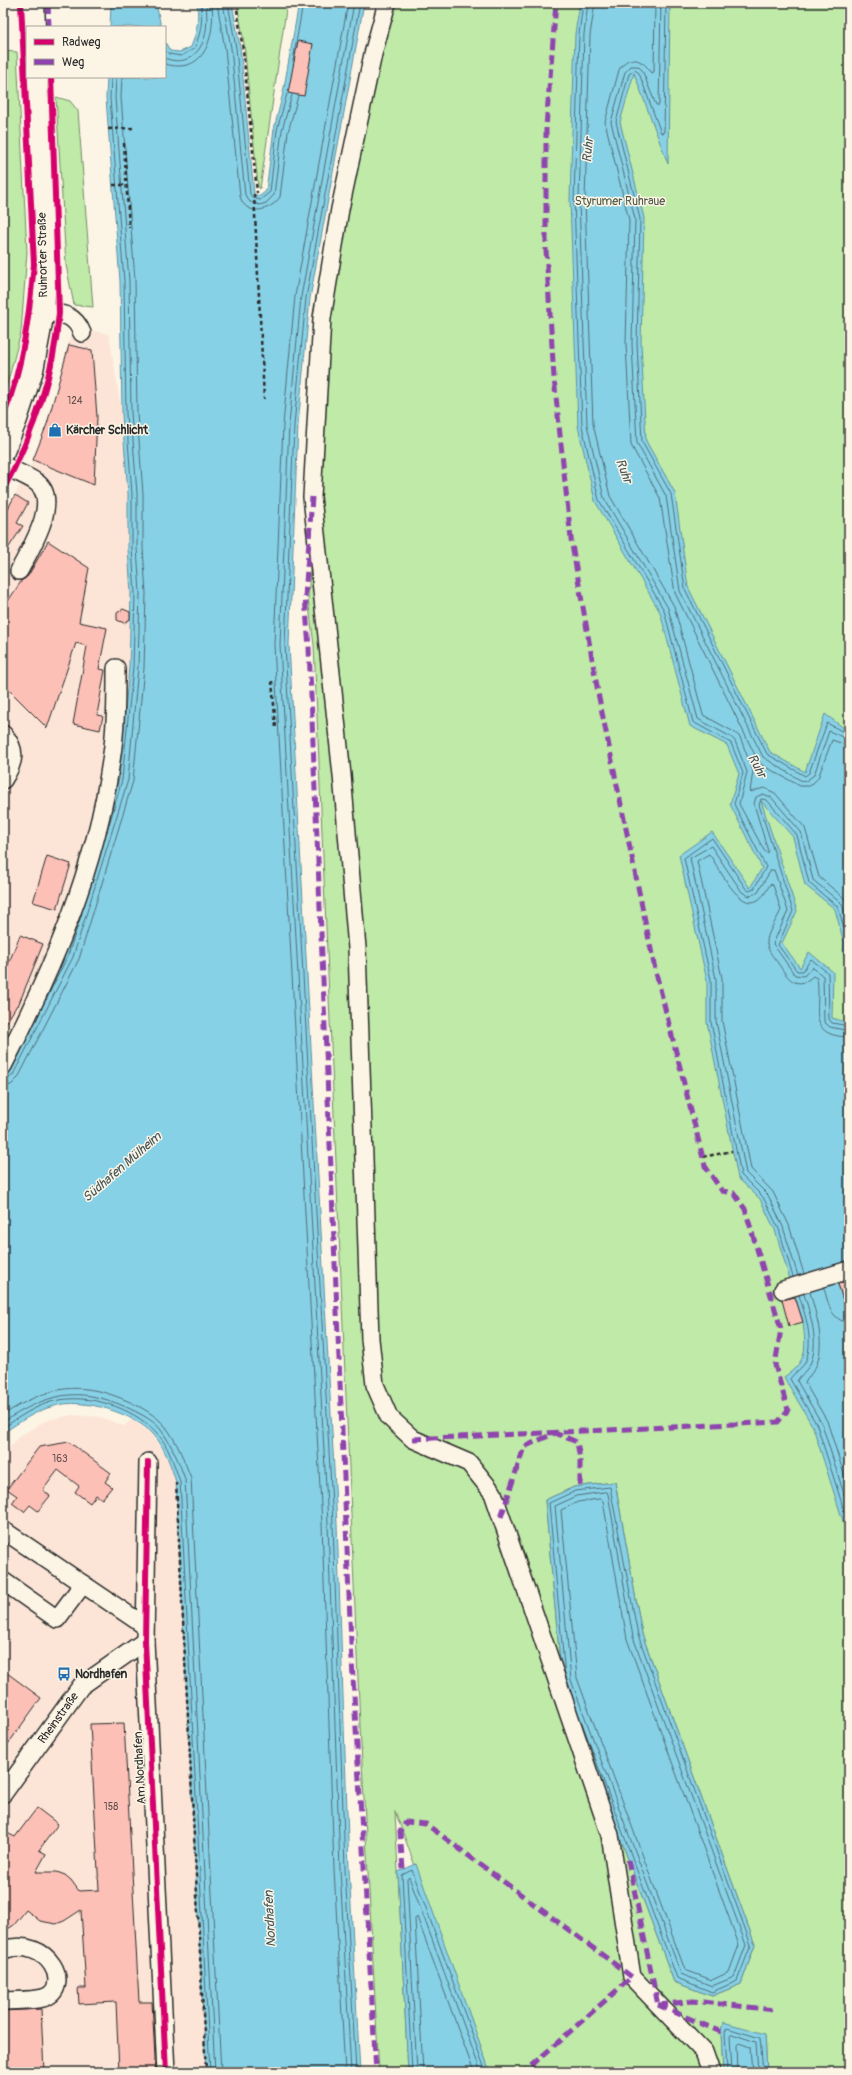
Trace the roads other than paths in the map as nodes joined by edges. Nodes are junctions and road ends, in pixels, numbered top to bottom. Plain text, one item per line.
1 (33, 3) edge
2 (387, 3) edge
3 (34, 26) edge
4 (36, 78) edge
5 (43, 312) junction
6 (82, 333) dead end
7 (3, 451) edge
8 (3, 465) edge
9 (19, 571) dead end
10 (116, 668) dead end
11 (3, 734) edge
12 (3, 780) edge
13 (3, 1066) edge
14 (849, 1270) edge
15 (783, 1290) dead end
16 (148, 1462) dead end
17 (3, 1530) edge
18 (3, 1582) edge
19 (83, 1584) junction
20 (145, 1634) junction
21 (3, 1794) edge
22 (3, 1950) edge
23 (3, 2001) edge
24 (166, 2072) edge
25 (711, 2072) edge

1 - 3 main road
2 - 25 street
4 - 5 main road, Ruhrorter Straße
5 - 6 street
5 - 7 main road, Ruhrorter Straße
8 - 9 street
10 - 13 street
11 - 12 street
14 - 15 street
16 - 20 street, Am Nordhafen
17 - 19 street
18 - 19 street
19 - 20 street
20 - 21 street, Rheinstraße
20 - 24 street, Am Nordhafen
22 - 23 street

